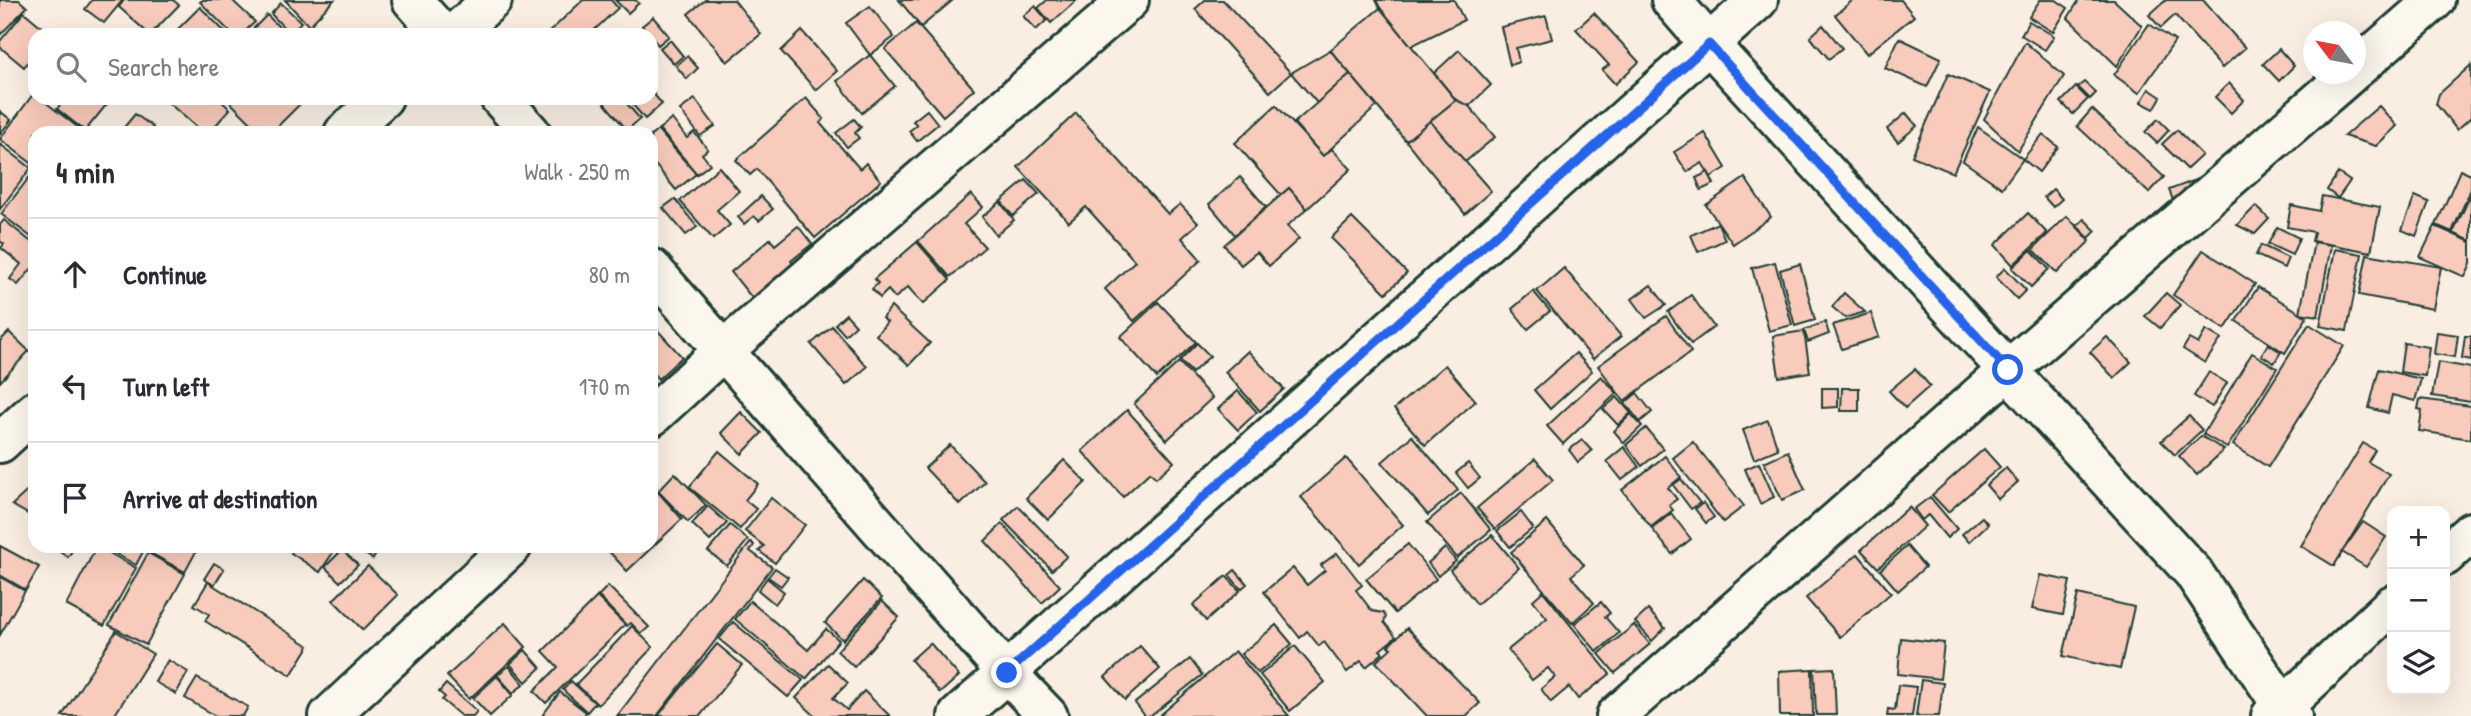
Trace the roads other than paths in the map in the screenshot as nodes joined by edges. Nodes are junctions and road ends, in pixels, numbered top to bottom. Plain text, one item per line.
1 (412, 0) edge
2 (492, 0) edge
3 (1129, 0) edge
4 (1671, 0) edge
5 (1758, 0) edge
6 (2435, 0) edge
7 (437, 28) edge
8 (461, 28) edge
9 (1709, 44) junction
10 (2366, 60) edge
11 (2338, 84) edge
12 (375, 105) edge
13 (506, 105) edge
14 (352, 126) edge
15 (525, 126) edge
16 (658, 276) edge
17 (724, 350) junction
18 (2008, 370) junction
19 (658, 411) edge
20 (28, 417) edge
21 (0, 443) edge
22 (2471, 532) edge
23 (2450, 551) edge
24 (504, 553) edge
25 (2387, 610) edge
26 (1007, 673) junction
27 (2282, 713) edge
28 (329, 716) edge
29 (958, 716) edge
30 (1048, 716) edge
31 (1616, 716) edge

1 - 7 street
2 - 8 street
3 - 17 street
4 - 9 street
5 - 9 street
6 - 10 street
9 - 18 street
9 - 26 street
11 - 18 street
12 - 14 street
13 - 15 street
16 - 17 street
17 - 19 street
17 - 26 street
18 - 27 street
18 - 31 street
20 - 21 street
22 - 23 street
24 - 28 street
25 - 27 street
26 - 29 street
26 - 30 street

